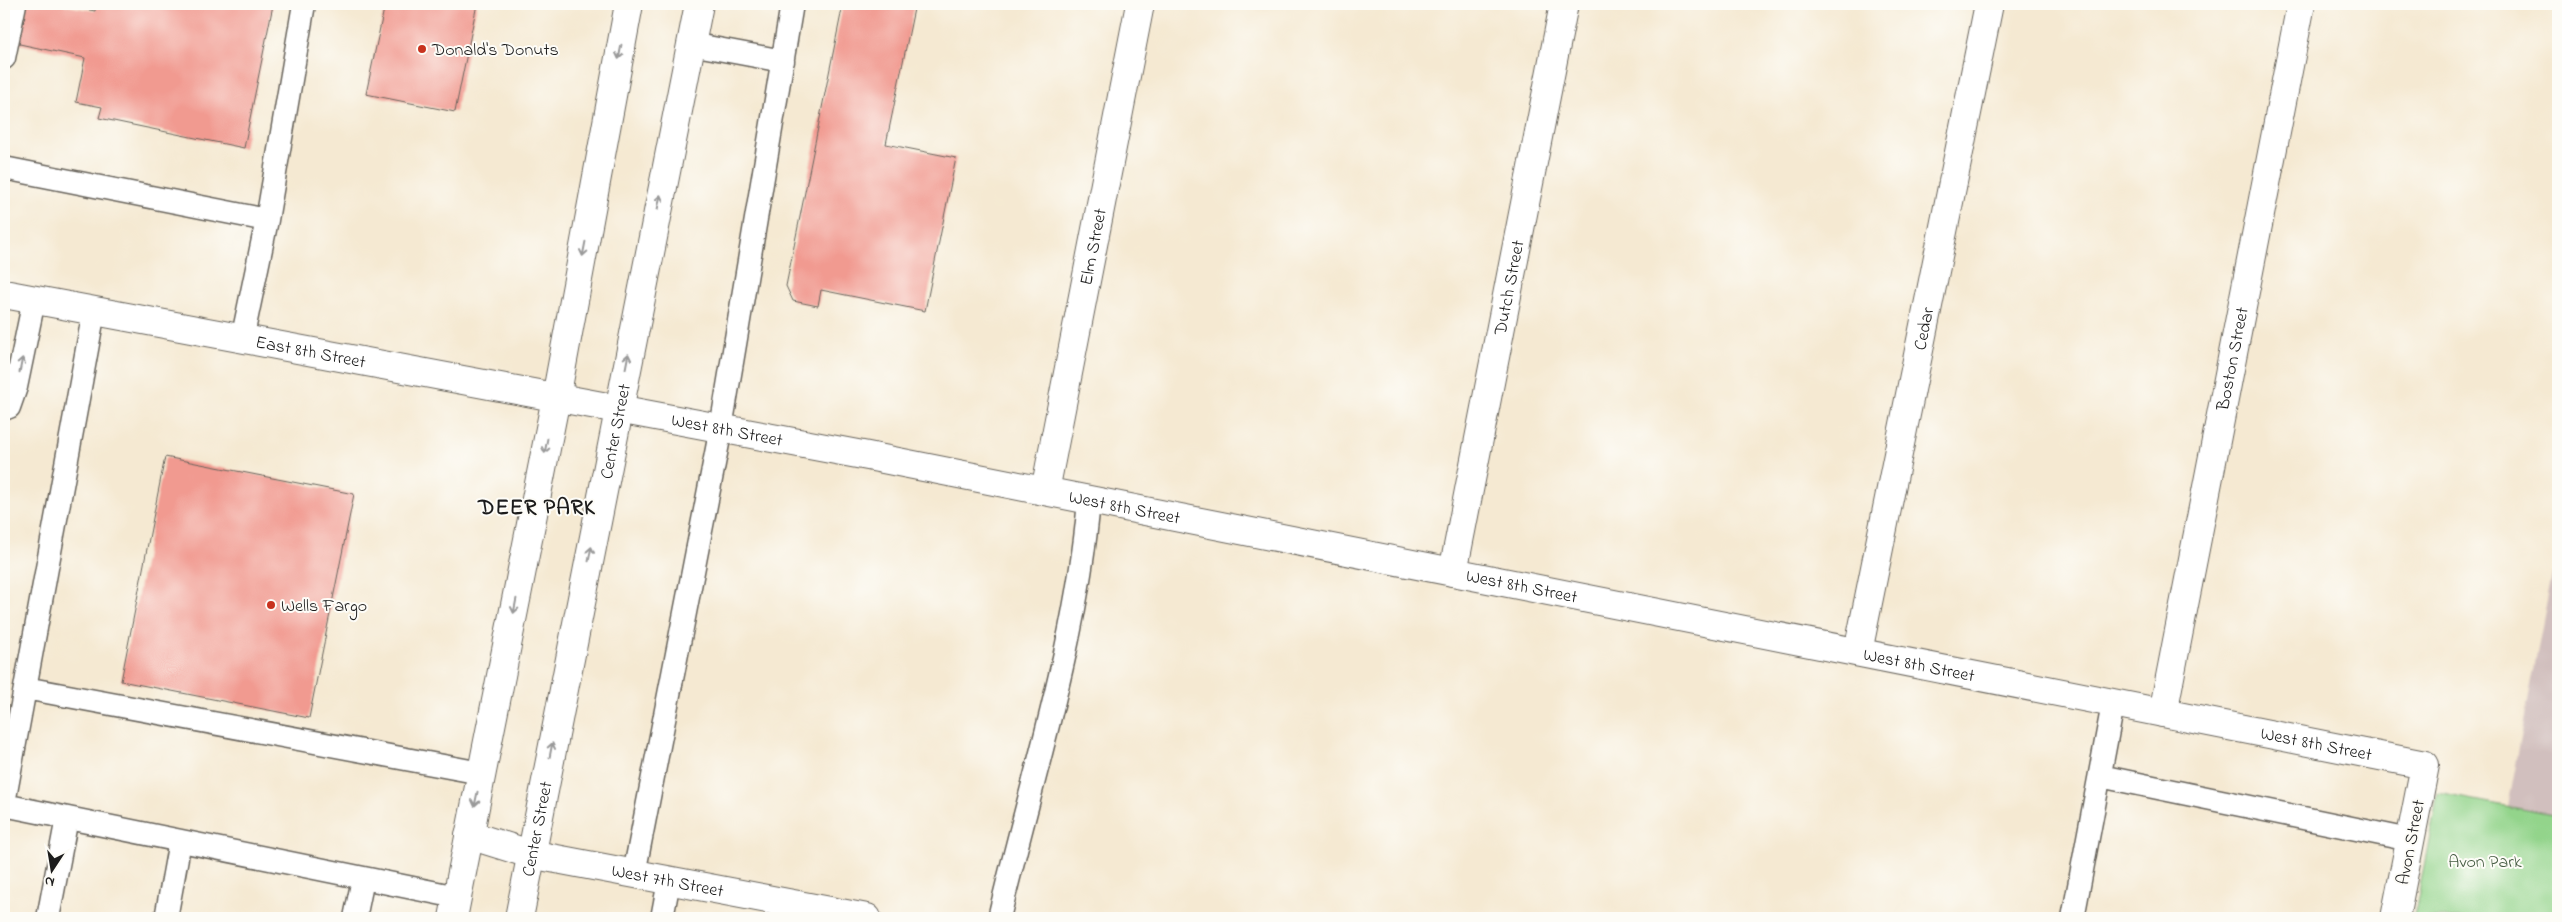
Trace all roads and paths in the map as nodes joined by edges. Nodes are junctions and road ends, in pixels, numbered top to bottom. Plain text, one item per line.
1 (15, 4) edge
2 (304, 4) edge
3 (629, 4) edge
4 (699, 4) edge
5 (792, 4) edge
6 (1140, 4) edge
7 (1564, 4) edge
8 (1989, 4) edge
9 (2301, 4) edge
10 (691, 44) junction
11 (4, 58) edge
12 (783, 61) junction
13 (4, 168) edge
14 (267, 220) junction
15 (4, 294) edge
16 (34, 300) junction
17 (94, 312) junction
18 (242, 340) junction
19 (556, 398) junction
20 (4, 409) edge
21 (618, 409) junction
22 (720, 428) junction
23 (1045, 491) junction
24 (1089, 500) junction
25 (1453, 572) junction
26 (1858, 652) junction
27 (25, 688) junction
28 (2113, 704) junction
29 (2163, 714) junction
30 (2425, 765) joint
31 (481, 773) junction
32 (2100, 776) junction
33 (4, 804) edge
34 (67, 818) junction
35 (469, 835) junction
36 (2410, 840) junction
37 (180, 841) junction
38 (530, 854) junction
39 (634, 874) junction
40 (363, 879) junction
41 (669, 881) junction
42 (455, 908) edge
43 (48, 918) edge
44 (166, 918) edge
45 (355, 918) edge
46 (519, 918) edge
47 (662, 918) edge
48 (867, 918) edge
49 (1000, 918) edge
50 (2073, 918) edge
51 (2395, 918) edge

1 - 11 lane
2 - 14 lane
3 -> 19 street
4 - 10 street, Center Street
5 - 12 lane
6 - 23 street, Elm Street
7 - 25 street, Dutch Street
8 - 26 street, Cedar
9 - 29 street, Boston Street
10 - 12 lane
21 -> 10 street, Center Street
12 - 22 lane
13 - 14 lane
14 - 18 lane
15 - 16 street, East 8th Street
16 - 17 street, East 8th Street
20 -> 16 lane
17 - 18 street, East 8th Street
17 - 27 lane
18 - 19 street, East 8th Street
19 - 21 street, East 8th Street
19 -> 31 street
21 - 22 street, West 8th Street
38 -> 21 street, Center Street
22 - 23 street, West 8th Street
22 - 39 lane
23 - 24 street, West 8th Street
24 - 25 street, West 8th Street
24 - 49 lane
25 - 26 street, West 8th Street
26 - 28 street, West 8th Street
27 - 31 lane
27 - 33 lane
28 - 29 street, West 8th Street
28 - 32 lane
29 - 30 street, West 8th Street
30 - 36 street, Avon Street
31 -> 35 street
32 - 36 lane
32 - 50 lane
33 - 34 lane
34 - 37 lane
34 - 43 lane
35 - 38 street, West 7th Street
35 - 42 street
36 - 51 street, Avon Street
37 - 40 lane
37 - 44 lane
38 - 39 street, West 7th Street
38 - 46 street, Center Street
39 - 41 street, West 7th Street
40 - 42 lane
40 - 45 lane
41 - 47 lane
41 - 48 street, West 7th Street

